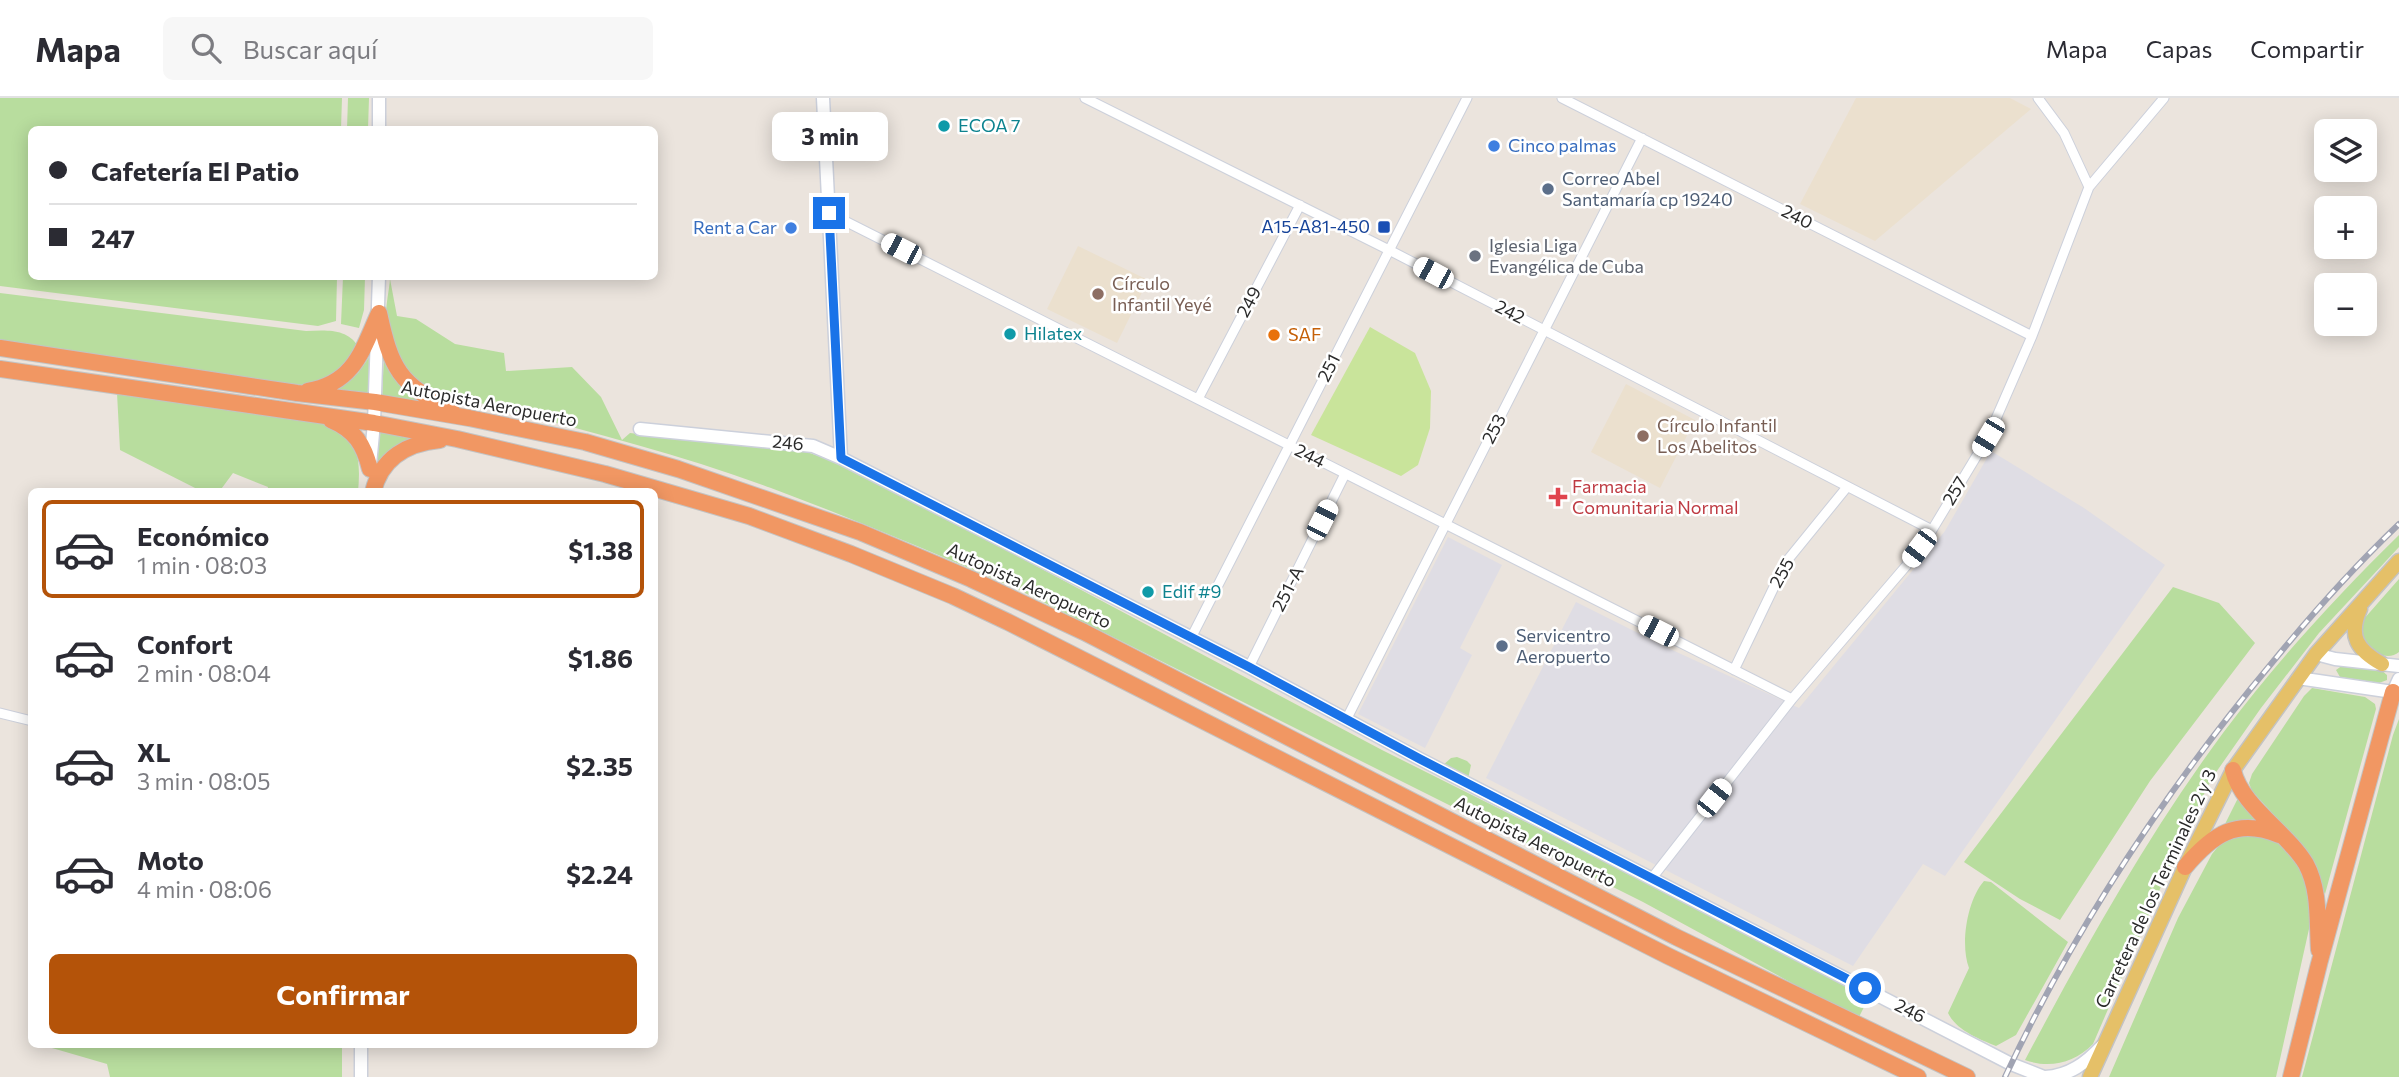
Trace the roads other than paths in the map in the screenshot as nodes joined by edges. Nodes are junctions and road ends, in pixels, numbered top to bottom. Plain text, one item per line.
1 (379, 98) edge
2 (822, 98) edge
3 (1086, 98) edge
4 (1467, 98) edge
5 (1562, 98) edge
6 (2038, 98) edge
7 (2164, 98) edge
8 (379, 126) edge
9 (1642, 138) junction
10 (2089, 187) junction
11 (1300, 205) junction
12 (829, 213) junction
13 (1389, 250) junction
14 (379, 280) edge
15 (379, 313) junction
16 (1544, 330) junction
17 (2032, 335) junction
18 (0, 348) edge
19 (0, 369) edge
20 (297, 393) junction
21 (1198, 399) junction
22 (374, 402) junction
23 (313, 413) junction
24 (469, 418) junction
25 (374, 422) junction
26 (640, 429) dead end
27 (457, 439) junction
28 (1289, 445) junction
29 (841, 458) junction
30 (370, 469) junction
31 (1345, 474) junction
32 (1847, 487) junction
33 (371, 488) edge
34 (373, 488) edge
35 (653, 488) edge
36 (658, 489) edge
37 (1446, 524) junction
38 (1932, 530) junction
39 (2399, 561) edge
40 (2365, 598) junction
41 (1191, 638) junction
42 (2316, 654) junction
43 (2382, 664) junction
44 (2399, 666) edge
45 (1249, 667) junction
46 (1734, 670) junction
47 (2298, 678) junction
48 (2396, 686) edge
49 (1792, 699) junction
50 (0, 713) edge
51 (28, 720) edge
52 (1346, 720) junction
53 (2234, 771) junction
54 (2285, 838) junction
55 (2185, 867) junction
56 (1652, 877) junction
57 (2319, 964) junction
58 (1851, 1043) junction
59 (2105, 1044) junction
60 (361, 1048) edge
61 (361, 1077) edge
62 (1901, 1077) edge
63 (1918, 1077) edge
64 (1967, 1077) edge
65 (2044, 1077) edge
66 (2090, 1077) edge
67 (2291, 1077) edge

1 - 8 street
2 - 12 street
3 - 11 street, 242
4 - 13 street, 251
5 - 9 street, 240
6 - 10 street
7 - 10 street, 257
9 - 16 street, 253
9 - 17 street, 240
10 - 17 street, 257
11 - 13 street, 242
11 - 21 street, 249
12 - 21 street, 244
12 - 29 street
13 - 16 street, 242
13 - 28 street, 251
14 - 15 street
15 - 20 highway
15 - 22 street
15 - 24 highway
16 - 32 street, 242
16 - 37 street, 253
17 - 38 street, 257
18 - 20 highway, Autopista Aeropuerto
19 - 23 highway
20 - 22 highway, Autopista Aeropuerto
21 - 28 street, 244
22 - 24 highway, Autopista Aeropuerto
22 - 25 street
23 - 25 highway
23 - 30 highway
24 - 64 highway, Autopista Aeropuerto
25 - 27 highway
25 - 30 street
26 - 29 street, 246
27 - 34 highway
27 - 35 highway
28 - 31 street, 244
28 - 41 street, 251
29 - 41 street, 246
30 - 33 street
31 - 37 street, 244
31 - 45 street, 251-A
32 - 38 street, 242
32 - 46 street, 255
36 - 58 highway
37 - 46 street, 244
37 - 52 street, 253
38 - 49 street, 257
39 - 40 main road, Carretera de los Terminales 2 y 3
40 - 42 main road, Carretera de los Terminales 2 y 3
40 - 43 main road
41 - 45 street, 246
42 - 43 street
42 - 47 main road, Carretera de los Terminales 2 y 3
43 - 44 street
45 - 52 street, 246
46 - 49 street, 244
47 - 48 street
47 - 53 main road, Carretera de los Terminales 2 y 3
48 - 57 highway
49 - 56 street, 257
50 - 51 street
52 - 56 street, 246
53 - 54 highway
53 - 55 main road, Carretera de los Terminales 2 y 3
54 - 55 highway
54 - 57 highway
55 - 59 main road, Carretera de los Terminales 2 y 3
56 - 65 street, 246
57 - 67 highway
58 - 62 highway
58 - 63 highway
59 - 65 street
59 - 66 main road, Carretera de los Terminales 2 y 3
60 - 61 street

